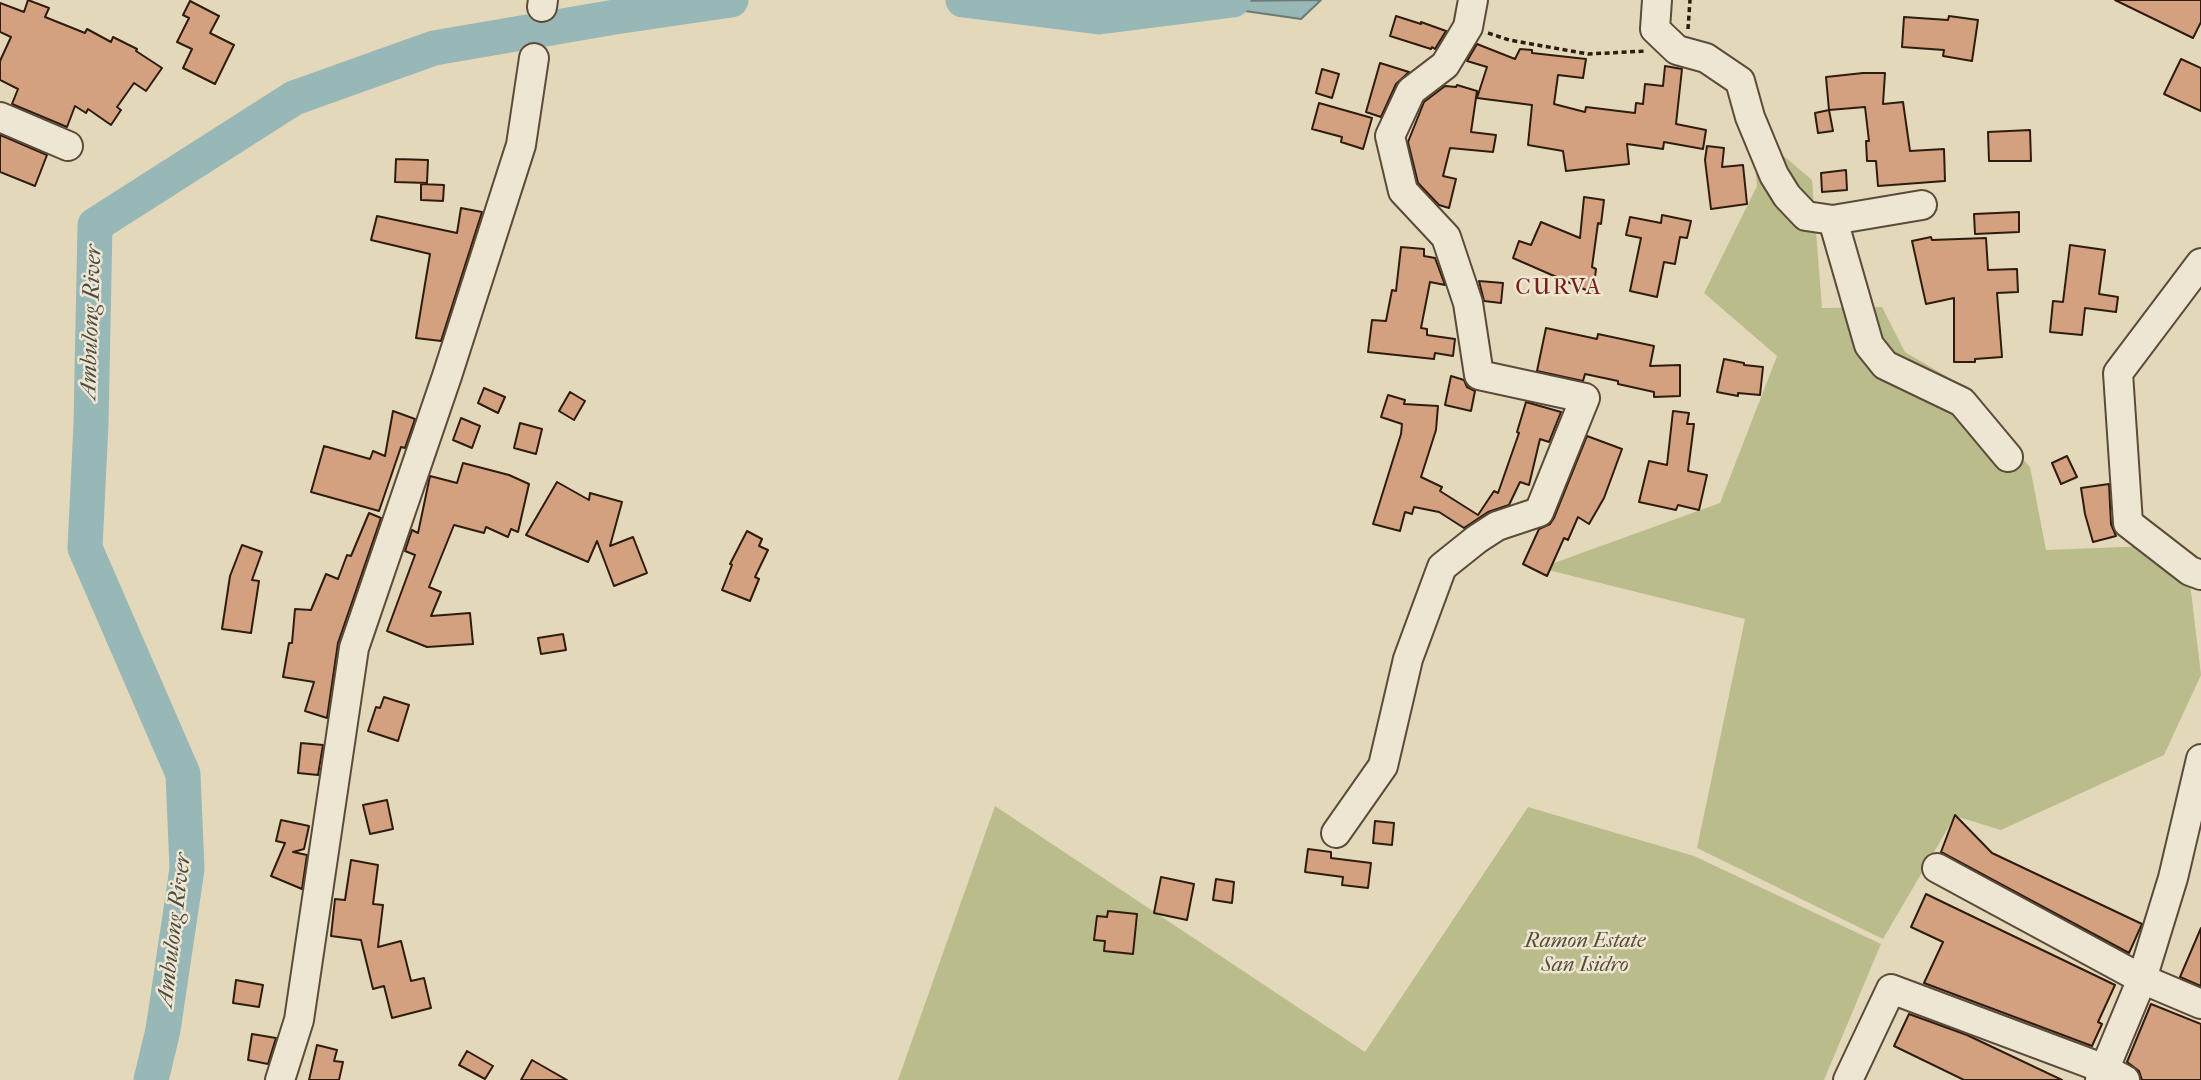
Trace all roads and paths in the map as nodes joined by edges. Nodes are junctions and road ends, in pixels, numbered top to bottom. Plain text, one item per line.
1 (1657, 0) edge
2 (1690, 0) edge
3 (1470, 13) edge
4 (1677, 50) junction
5 (534, 58) dead end
6 (0, 117) edge
7 (68, 146) dead end
8 (1922, 205) dead end
9 (1833, 220) junction
10 (2201, 263) edge
11 (2008, 457) dead end
12 (2201, 575) edge
13 (2201, 759) edge
14 (1336, 833) dead end
15 (1937, 868) dead end
16 (2142, 979) junction
17 (2201, 1004) edge
18 (2110, 1076) edge
19 (280, 1080) edge
20 (1848, 1080) edge

1 - 4 street
2 - 4 path
3 - 4 path
3 - 14 street
4 - 9 street
5 - 19 street
6 - 7 street
8 - 9 street
9 - 11 street
10 - 12 street
13 - 16 street
15 - 16 street
16 - 17 street
16 - 18 street
18 - 20 street

